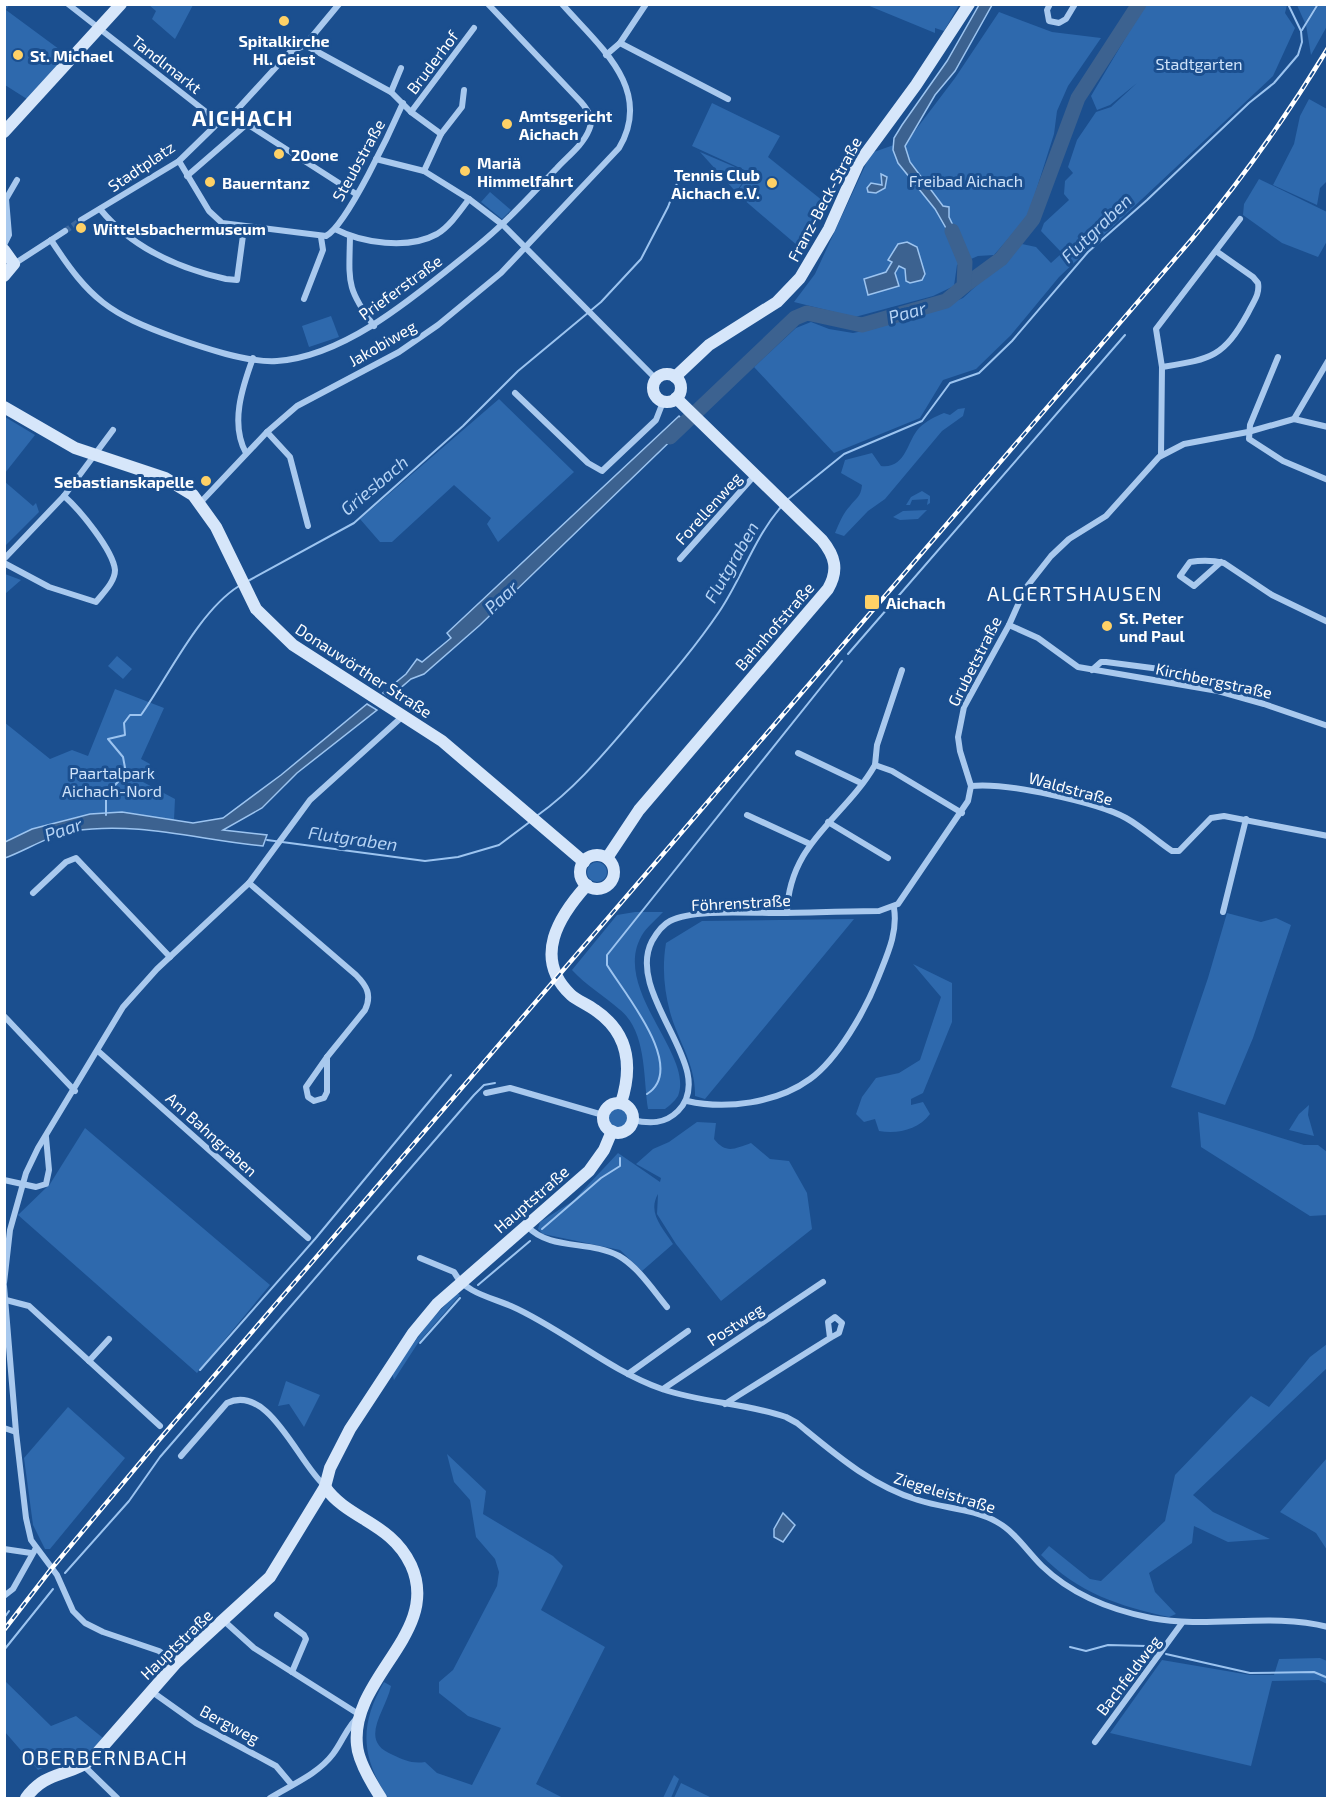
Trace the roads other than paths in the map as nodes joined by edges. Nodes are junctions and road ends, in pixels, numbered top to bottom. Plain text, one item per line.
1 (68, 4) edge
2 (121, 4) edge
3 (339, 4) edge
4 (488, 4) edge
5 (562, 4) edge
6 (646, 4) edge
7 (969, 4) edge
8 (1050, 4) edge
9 (1075, 4) edge
10 (98, 28) junction
11 (474, 28) dead end
12 (620, 42) junction
13 (305, 45) junction
14 (606, 55) junction
15 (401, 68) dead end
16 (464, 90) dead end
17 (391, 92) junction
18 (728, 99) dead end
19 (403, 103) junction
20 (411, 112) junction
21 (219, 122) junction
22 (4, 132) edge
23 (441, 134) junction
24 (376, 159) junction
25 (179, 160) junction
26 (424, 171) junction
27 (187, 176) junction
28 (17, 180) dead end
29 (356, 194) junction
30 (469, 199) junction
31 (100, 209) junction
32 (1240, 219) dead end
33 (81, 220) tunnel mouth
34 (503, 225) junction
35 (244, 228) junction
36 (335, 229) junction
37 (65, 231) tunnel mouth
38 (321, 237) junction
39 (350, 237) junction
40 (51, 240) junction
41 (4, 245) edge
42 (527, 248) junction
43 (4, 250) edge
44 (1216, 251) junction
45 (14, 264) junction
46 (4, 276) edge
47 (304, 299) dead end
48 (374, 326) junction
49 (1278, 357) dead end
50 (253, 358) junction
51 (1328, 361) edge
52 (1162, 367) junction
53 (675, 377) junction
54 (656, 379) junction
55 (515, 393) dead end
56 (676, 398) junction
57 (663, 402) junction
58 (4, 407) edge
59 (1294, 419) junction
60 (1328, 427) edge
61 (113, 430) dead end
62 (267, 432) junction
63 (1248, 432) junction
64 (246, 453) junction
65 (1161, 455) junction
66 (94, 457) junction
67 (756, 474) junction
68 (1328, 480) edge
69 (64, 496) junction
70 (200, 503) junction
71 (308, 526) dead end
72 (680, 559) dead end
73 (4, 561) edge
74 (1221, 562) junction
75 (1328, 622) edge
76 (1009, 625) junction
77 (902, 670) dead end
78 (1092, 670) junction
79 (1183, 672) dead end
80 (402, 716) junction
81 (1328, 726) edge
82 (798, 753) dead end
83 (874, 765) junction
84 (861, 783) junction
85 (972, 786) junction
86 (962, 813) junction
87 (747, 815) dead end
88 (1246, 819) junction
89 (828, 822) junction
90 (1328, 836) edge
91 (810, 844) junction
92 (607, 858) junction
93 (888, 858) dead end
94 (584, 862) junction
95 (249, 883) junction
96 (587, 885) junction
97 (33, 893) dead end
98 (894, 908) junction
99 (1223, 912) dead end
100 (787, 913) junction
101 (170, 957) junction
102 (4, 1016) edge
103 (98, 1051) junction
104 (327, 1057) junction
105 (75, 1091) junction
106 (486, 1093) dead end
107 (687, 1101) junction
108 (621, 1103) junction
109 (603, 1115) junction
110 (632, 1120) junction
111 (612, 1131) junction
112 (46, 1137) junction
113 (4, 1180) edge
114 (22, 1184) junction
115 (526, 1226) junction
116 (308, 1238) dead end
117 (420, 1258) dead end
118 (459, 1282) junction
119 (823, 1282) dead end
120 (4, 1284) edge
121 (6, 1299) edge
122 (667, 1307) dead end
123 (688, 1330) dead end
124 (830, 1338) dead end
125 (110, 1339) dead end
126 (89, 1361) junction
127 (628, 1374) junction
128 (663, 1389) junction
129 (726, 1404) junction
130 (160, 1426) dead end
131 (4, 1428) edge
132 (16, 1432) junction
133 (180, 1456) dead end
134 (325, 1487) junction
135 (4, 1549) edge
136 (34, 1551) junction
137 (4, 1596) edge
138 (276, 1615) dead end
139 (224, 1620) junction
140 (1182, 1623) junction
141 (1328, 1627) edge
142 (176, 1663) junction
143 (292, 1671) junction
144 (151, 1691) junction
145 (360, 1715) junction
146 (1095, 1742) dead end
147 (83, 1765) junction
148 (292, 1785) junction
149 (26, 1798) edge
150 (117, 1798) edge
151 (270, 1798) edge
152 (381, 1798) edge

1 - 10 street, Tandlmarkt
2 - 10 main road
3 - 13 street, Stadtplatz
4 - 34 street, Prieferstraße
5 - 14 street
6 - 12 street
7 - 53 main road, Franz-Beck-Straße
8 - 9 street
10 - 21 street, Tandlmarkt
10 - 22 main road
11 - 20 street, Bruderhof
12 - 14 street
12 - 18 street
13 - 17 street
13 - 21 street, Stadtplatz
14 - 42 street, Jakobiweg
15 - 17 street
16 - 23 street
17 - 19 street
19 - 20 street
19 - 24 street, Steubstraße
20 - 23 street
21 - 25 street, Stadtplatz
23 - 26 street
24 - 26 street
24 - 29 street, Steubstraße
25 - 27 street
25 - 31 street, Stadtplatz
26 - 30 street
27 - 29 street, Stadtplatz
27 - 35 street
28 - 41 street
29 - 36 street, Steubstraße
30 - 34 street
30 - 39 street
31 - 33 street, Stadtplatz
31 - 35 street
32 - 44 street
34 - 42 street
34 - 48 street, Prieferstraße
35 - 38 street
36 - 38 street
36 - 39 street
37 - 40 street
38 - 47 street
39 - 48 street
40 - 45 street
40 - 50 street, Prieferstraße
42 - 54 street
42 - 62 street, Jakobiweg
43 - 45 main road
44 - 52 street
44 - 52 street
45 - 46 main road
48 - 50 street, Prieferstraße
49 - 63 street
50 - 64 street
51 - 59 street
52 - 65 street
53 - 54 main road
53 - 56 main road
54 - 57 main road
55 - 57 street
56 - 57 main road
56 - 67 main road, Bahnhofstraße
58 - 66 main road, Donauwörther Straße
59 - 60 street, Grubetstraße
59 - 63 street, Grubetstraße
61 - 66 street
62 - 64 street, Jakobiweg
62 - 71 street
63 - 65 street, Grubetstraße
63 - 68 street
64 - 70 street, Jakobiweg
65 - 76 street, Grubetstraße
66 - 69 street
66 - 70 main road, Donauwörther Straße
67 - 72 street, Forellenweg
67 - 92 main road, Bahnhofstraße
69 - 73 street
69 - 73 street
70 - 80 main road, Donauwörther Straße
74 - 74 street
74 - 75 street
76 - 78 street, Kirchbergstraße
76 - 85 street, Grubetstraße
77 - 83 street
78 - 79 street, Kirchbergstraße
78 - 81 street, Kirchbergstraße
80 - 94 main road, Donauwörther Straße
80 - 95 street
82 - 84 street
83 - 84 street
83 - 86 street
84 - 89 street
85 - 86 street
85 - 88 street, Waldstraße
86 - 98 street
87 - 91 street
88 - 90 street, Waldstraße
88 - 99 street
89 - 91 street
89 - 93 street
91 - 100 street
92 - 94 main road
92 - 96 main road
94 - 96 main road
95 - 101 street
95 - 104 street
96 - 108 main road
97 - 101 street
98 - 100 street, Föhrenstraße
98 - 107 street
100 - 107 street, Föhrenstraße
101 - 103 street
102 - 105 street
103 - 105 street
103 - 116 street, Am Bahngraben
104 - 104 street
105 - 112 street
106 - 109 street
107 - 110 street
108 - 109 main road
108 - 110 main road
109 - 111 main road
110 - 111 main road
111 - 115 main road, Hauptstraße
112 - 114 street
112 - 114 street
113 - 114 street
114 - 120 street
115 - 118 main road, Hauptstraße
115 - 122 street
117 - 118 street
118 - 127 street, Ziegeleistraße
118 - 134 main road, Hauptstraße
119 - 128 street, Postweg
120 - 121 street
121 - 126 street
121 - 132 street
123 - 127 street
124 - 129 street
125 - 126 street
126 - 130 street
127 - 128 street, Ziegeleistraße
128 - 129 street, Ziegeleistraße
129 - 140 street, Ziegeleistraße
131 - 132 street
132 - 136 street
133 - 134 street
134 - 139 main road, Hauptstraße
134 - 145 main road
135 - 136 street
136 - 137 street
136 - 142 street
138 - 143 street
139 - 142 main road, Hauptstraße
139 - 143 street
140 - 141 street, Ziegeleistraße
140 - 146 street, Bachfeldweg
142 - 144 main road, Hauptstraße
143 - 145 street
144 - 147 main road, Hauptstraße
144 - 148 street, Bergweg
145 - 148 street
145 - 152 main road
147 - 149 main road, Hauptstraße
147 - 150 street
148 - 151 street

